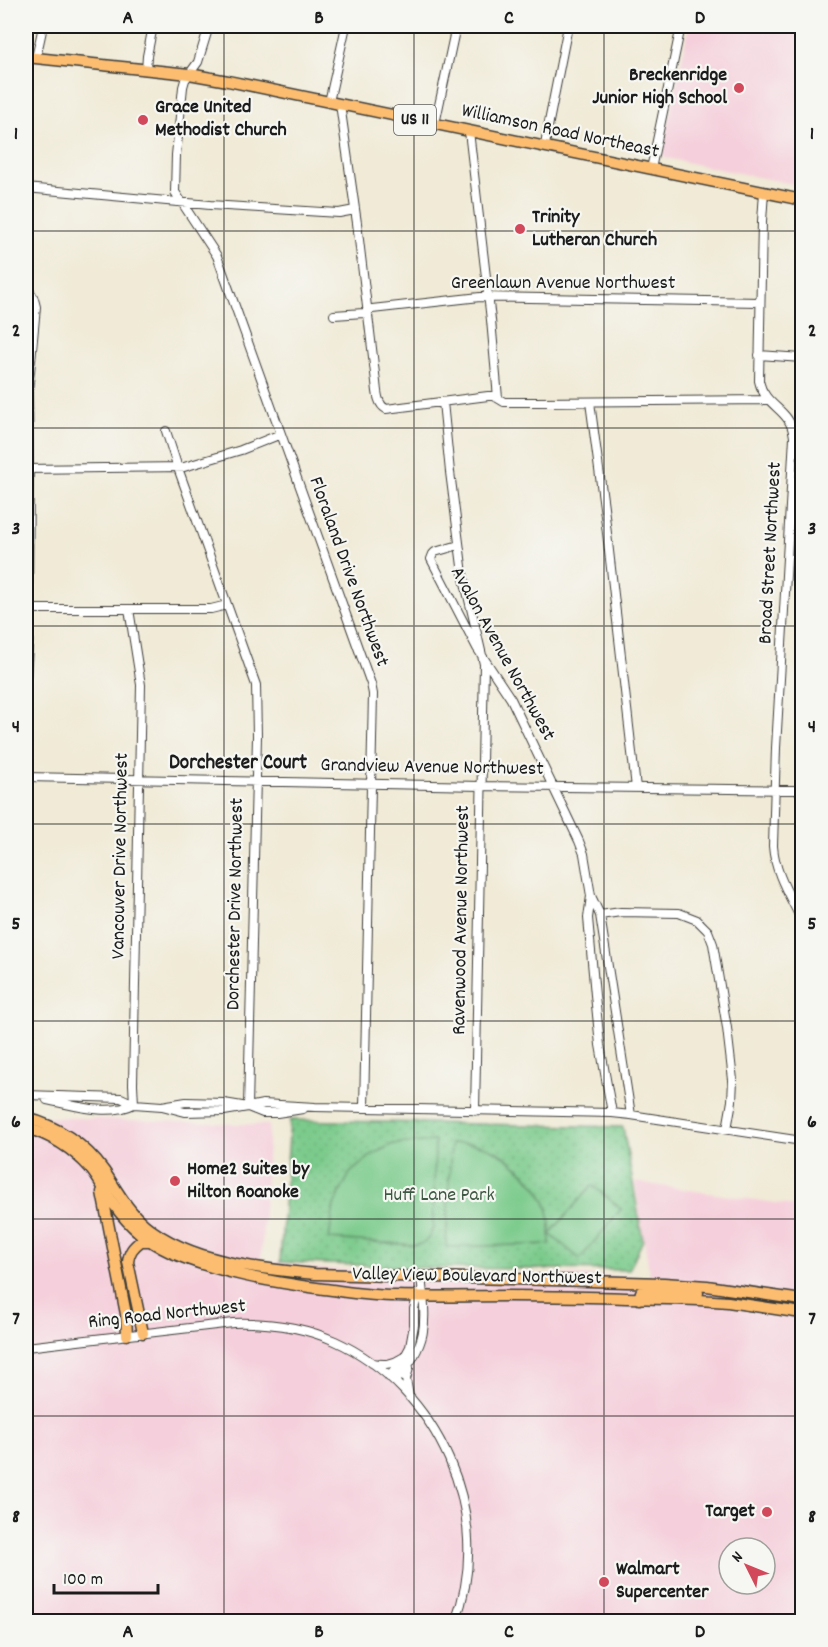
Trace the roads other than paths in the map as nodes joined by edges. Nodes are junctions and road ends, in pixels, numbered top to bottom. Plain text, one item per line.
1 (43, 26) edge
2 (153, 26) edge
3 (209, 26) edge
4 (346, 26) edge
5 (456, 26) edge
6 (568, 26) edge
7 (681, 26) edge
8 (31, 57) edge
9 (146, 70) junction
10 (189, 75) junction
11 (329, 102) junction
12 (340, 104) junction
13 (435, 124) junction
14 (469, 131) junction
15 (545, 147) junction
16 (651, 169) junction
17 (26, 188) edge
18 (764, 192) junction
19 (802, 201) edge
20 (181, 202) junction
21 (355, 210) junction
22 (26, 289) edge
23 (488, 297) junction
24 (760, 302) junction
25 (368, 311) junction
26 (334, 315) dead end
27 (759, 355) junction
28 (802, 358) edge
29 (28, 369) edge
30 (498, 398) junction
31 (769, 400) junction
32 (443, 402) junction
33 (590, 402) junction
34 (166, 430) dead end
35 (281, 434) junction
36 (792, 461) junction
37 (802, 462) edge
38 (178, 468) junction
39 (27, 469) edge
40 (459, 545) junction
41 (227, 605) junction
42 (27, 609) edge
43 (129, 609) junction
44 (483, 658) junction
45 (26, 679) edge
46 (26, 777) edge
47 (139, 779) junction
48 (256, 782) junction
49 (371, 783) junction
50 (481, 786) junction
51 (554, 787) junction
52 (636, 788) junction
53 (774, 790) junction
54 (802, 790) edge
55 (591, 896) junction
56 (600, 915) junction
57 (802, 921) edge
58 (26, 1096) edge
59 (134, 1104) junction
60 (248, 1107) junction
61 (364, 1108) junction
62 (475, 1111) junction
63 (612, 1113) junction
64 (631, 1115) junction
65 (26, 1118) edge
66 (26, 1128) edge
67 (727, 1129) junction
68 (802, 1141) edge
69 (100, 1182) junction
70 (150, 1241) junction
71 (238, 1273) junction
72 (305, 1274) junction
73 (421, 1278) junction
74 (737, 1290) junction
75 (420, 1297) junction
76 (639, 1299) junction
77 (802, 1300) edge
78 (745, 1304) junction
79 (802, 1307) edge
80 (802, 1313) edge
81 (142, 1333) junction
82 (127, 1335) junction
83 (26, 1347) edge
84 (408, 1351) junction
85 (370, 1362) junction
86 (411, 1363) junction
87 (392, 1380) junction
88 (410, 1397) junction
89 (455, 1622) edge

1 - 8 street
2 - 9 street
3 - 10 street, Floraland Drive Northwest
4 - 11 street
5 - 13 street
6 - 15 street
7 - 16 street
8 - 9 main road, Williamson Road Northeast / US 11
9 - 10 main road, Williamson Road Northeast / US 11
10 - 11 main road, Williamson Road Northeast / US 11
10 - 20 street, Floraland Drive Northwest
11 - 12 main road, Williamson Road Northeast / US 11
12 - 13 main road, Williamson Road Northeast / US 11
12 - 21 street
13 - 14 main road, Williamson Road Northeast / US 11
14 - 15 main road, Williamson Road Northeast / US 11
14 - 23 street
15 - 16 main road, Williamson Road Northeast / US 11
16 - 18 main road, Williamson Road Northeast / US 11
17 - 20 street
18 - 19 main road, Williamson Road Northeast / US 11
18 - 24 street, Broad Street Northwest
20 - 21 street
20 - 35 street, Floraland Drive Northwest
21 - 25 street
22 - 29 street
23 - 24 street, Greenlawn Avenue Northwest
23 - 25 street, Greenlawn Avenue Northwest
23 - 30 street
24 - 27 street, Broad Street Northwest
25 - 26 street, Greenlawn Avenue Northwest
25 - 32 street
27 - 28 street
27 - 31 street, Broad Street Northwest
29 - 39 street
30 - 32 street
30 - 33 street
31 - 33 street
31 - 36 street, Broad Street Northwest
32 - 40 street
33 - 52 street
34 - 38 street, Dorchester Drive Northwest
35 - 38 street
35 - 49 street, Floraland Drive Northwest
36 - 37 street
36 - 53 street, Broad Street Northwest
38 - 39 street
38 - 41 street, Dorchester Drive Northwest
39 - 42 street
40 - 44 street
40 - 44 street, Avalon Avenue Northwest
41 - 43 street
41 - 48 street, Dorchester Drive Northwest
42 - 43 street
42 - 45 street
43 - 47 street, Vancouver Drive Northwest
44 - 50 street, Ravenwood Avenue Northwest
44 - 51 street, Avalon Avenue Northwest
46 - 47 street, Grandview Avenue Northwest
47 - 48 street, Grandview Avenue Northwest
47 - 59 street, Vancouver Drive Northwest
48 - 49 street, Grandview Avenue Northwest
48 - 60 street, Dorchester Drive Northwest
49 - 50 street, Grandview Avenue Northwest
49 - 61 street, Floraland Drive Northwest
50 - 51 street, Grandview Avenue Northwest
50 - 62 street, Ravenwood Avenue Northwest
51 - 52 street, Grandview Avenue Northwest
51 - 55 street, Avalon Avenue Northwest
52 - 53 street, Grandview Avenue Northwest
53 - 54 street, Grandview Avenue Northwest
53 - 57 street, Broad Street Northwest
55 - 56 street, Avalon Avenue Northwest
55 - 63 street, Avalon Avenue Northwest
56 - 64 street, Avalon Avenue Northwest
56 - 67 street
58 - 59 street
59 - 60 street
60 - 61 street
61 - 62 street
62 - 63 street
63 - 64 street
64 - 67 street
65 - 72 main road, Valley View Boulevard Northwest
66 - 69 main road, Valley View Boulevard Northwest
67 - 68 street
69 - 70 main road, Valley View Boulevard Northwest
69 - 82 main road
70 - 71 main road, Valley View Boulevard Northwest
70 - 81 main road
71 - 72 main road
71 - 75 main road, Valley View Boulevard Northwest
72 - 73 main road, Valley View Boulevard Northwest
73 - 74 main road, Valley View Boulevard Northwest
73 - 75 street
74 - 76 main road
74 - 77 main road, Valley View Boulevard Northwest
75 - 76 main road, Valley View Boulevard Northwest
75 - 84 street
75 - 86 street
76 - 78 main road, Valley View Boulevard Northwest
78 - 79 main road
78 - 80 main road, Valley View Boulevard Northwest
81 - 82 street, Ring Road Northwest
81 - 85 street, Ring Road Northwest
82 - 83 street, Ring Road Northwest
84 - 85 street
84 - 87 street
85 - 87 street, Ring Road Northwest
86 - 87 street
86 - 88 street
87 - 88 street, Ring Road Northwest
88 - 89 street, Ring Road Northwest

